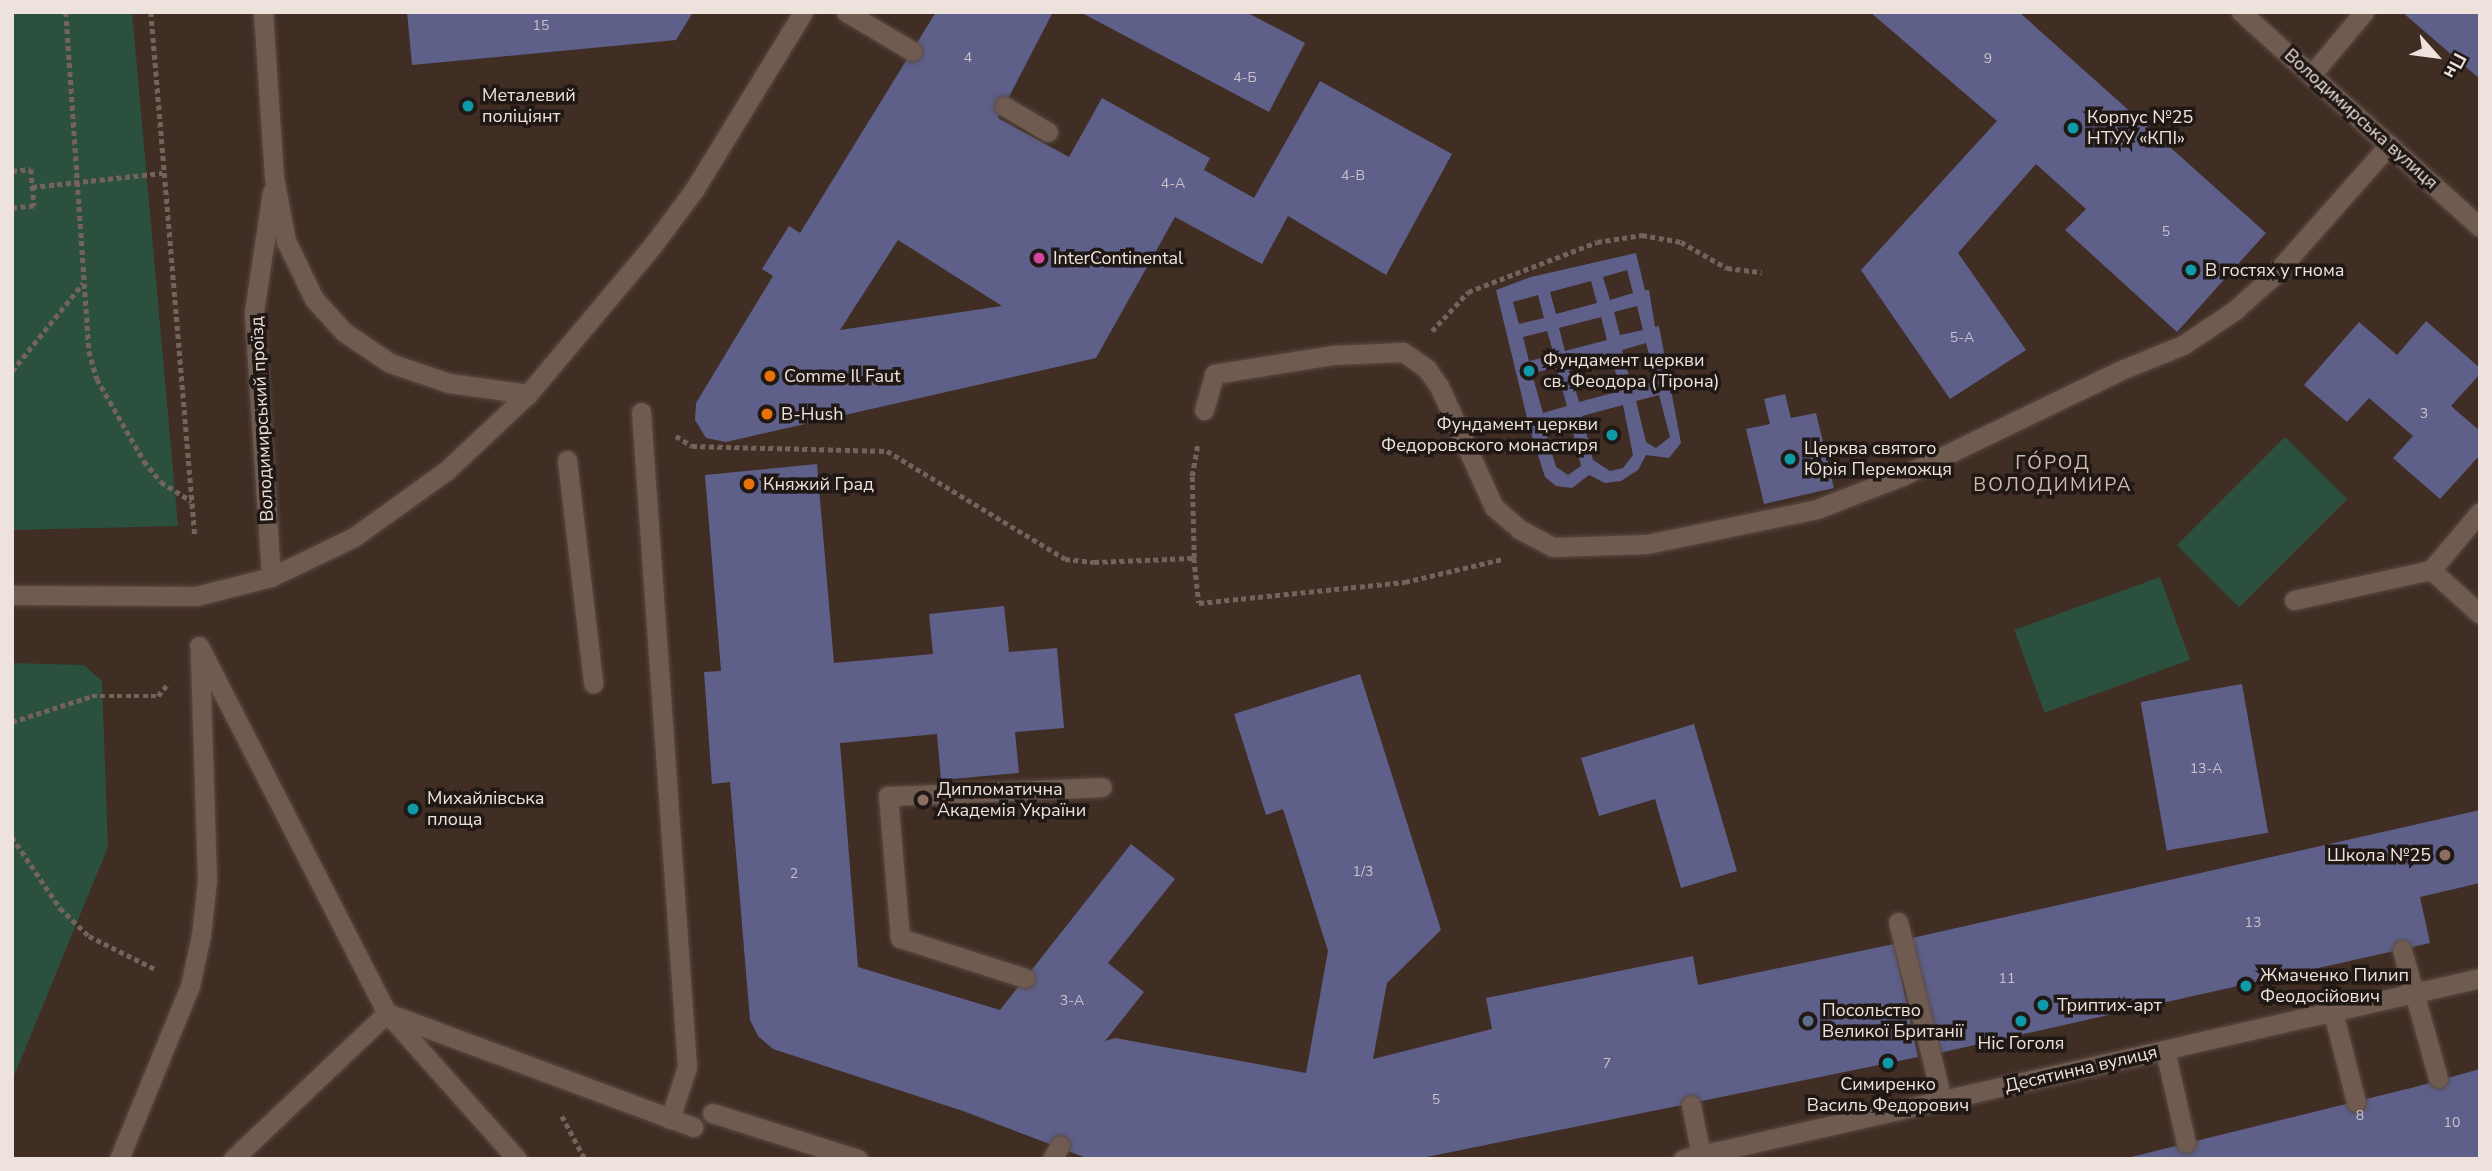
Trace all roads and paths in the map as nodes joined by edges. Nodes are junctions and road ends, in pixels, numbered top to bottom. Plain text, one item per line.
1 (66, 12) edge
2 (151, 12) edge
3 (263, 12) edge
4 (803, 12) edge
5 (846, 12) edge
6 (2241, 12) edge
7 (2364, 12) edge
8 (912, 51) dead end
9 (2312, 74) junction
10 (1004, 106) dead end
11 (1048, 132) dead end
12 (2389, 145) junction
13 (12, 171) edge
14 (162, 173) junction
15 (274, 177) junction
16 (78, 183) junction
17 (32, 187) junction
18 (12, 208) edge
19 (2480, 227) edge
20 (1762, 272) dead end
21 (83, 283) junction
22 (1413, 356) junction
23 (12, 371) edge
24 (528, 394) junction
25 (1204, 410) joint
26 (640, 412) joint
27 (568, 460) dead end
28 (191, 501) junction
29 (2480, 512) edge
30 (195, 536) dead end
31 (1553, 547) junction
32 (1194, 558) junction
33 (2431, 570) junction
34 (271, 577) junction
35 (12, 595) edge
36 (2294, 600) dead end
37 (2480, 614) edge
38 (199, 646) junction
39 (593, 683) dead end
40 (12, 722) edge
41 (1102, 787) dead end
42 (12, 837) edge
43 (1898, 922) dead end
44 (2402, 950) dead end
45 (1025, 978) dead end
46 (2480, 978) edge
47 (190, 986) junction
48 (2415, 993) junction
49 (2333, 1012) junction
50 (387, 1013) junction
51 (2165, 1050) junction
52 (2438, 1078) dead end
53 (1942, 1100) junction
54 (2356, 1102) dead end
55 (1691, 1105) dead end
56 (712, 1113) dead end
57 (670, 1119) junction
58 (693, 1127) dead end
59 (2186, 1143) dead end
60 (1692, 1157) edge
61 (119, 1159) edge
62 (233, 1159) edge
63 (517, 1159) edge
64 (858, 1159) edge

1 - 16 path
2 - 14 path
3 - 15 street, Володимирський проїзд
4 - 24 street
5 - 8 street
6 - 9 street, Володимирська вулиця
7 - 9 street
9 - 12 street, Володимирська вулиця
10 - 11 street
12 - 19 street, Володимирська вулиця
12 - 31 street
13 - 17 path
14 - 16 path
14 - 28 path
15 - 24 street, Володимирський проїзд
15 - 34 street, Володимирський проїзд
16 - 17 path
16 - 21 path
17 - 18 path
20 - 22 path
21 - 23 path
21 - 28 path
22 - 25 street
22 - 31 street
24 - 34 street
25 - 32 path
26 - 32 path
26 - 57 street
27 - 39 street
28 - 30 path
29 - 33 street
31 - 32 path
33 - 36 street
33 - 37 street
34 - 35 street
38 - 40 path
38 - 47 street
38 - 50 street
41 - 45 street
42 - 47 path
43 - 53 street
44 - 48 street
46 - 48 street, Десятинна вулиця
47 - 61 street
48 - 49 street, Десятинна вулиця
48 - 52 street
49 - 51 street, Десятинна вулиця
49 - 54 street
50 - 57 street
50 - 62 street
50 - 63 street
51 - 53 street, Десятинна вулиця
51 - 59 street
53 - 60 street, Десятинна вулиця
55 - 60 street
56 - 64 street
57 - 58 street

